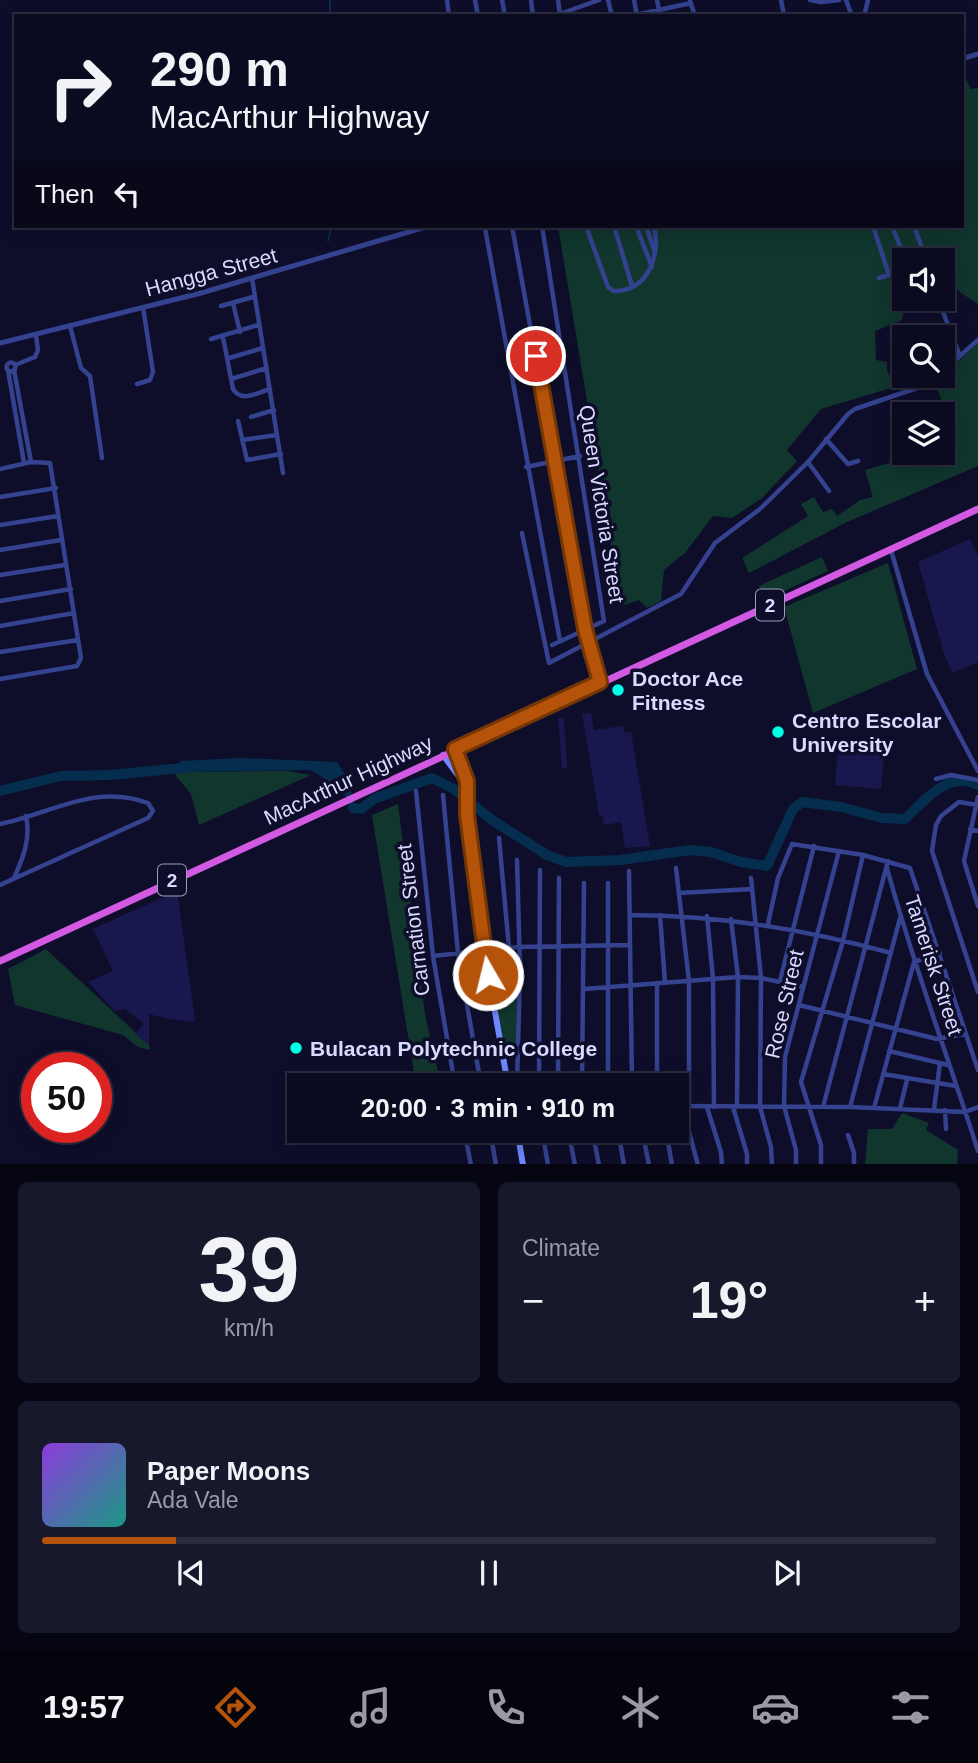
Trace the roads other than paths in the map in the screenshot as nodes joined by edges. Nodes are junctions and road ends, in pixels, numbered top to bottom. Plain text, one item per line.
1 (599, 0) edge
2 (657, 0) edge
3 (810, 0) edge
4 (837, 0) edge
5 (691, 1) edge
6 (821, 1) edge
7 (659, 10) junction
8 (563, 14) edge
9 (640, 14) edge
10 (422, 228) edge
11 (485, 228) edge
12 (512, 228) edge
13 (541, 228) edge
14 (587, 228) edge
15 (615, 228) edge
16 (637, 228) edge
17 (647, 228) edge
18 (654, 228) edge
19 (874, 228) edge
20 (893, 228) edge
21 (915, 228) edge
22 (901, 248) edge
23 (923, 248) edge
24 (656, 257) junction
25 (652, 267) junction
26 (892, 274) edge
27 (889, 275) junction
28 (252, 278) junction
29 (880, 278) dead end
30 (632, 286) junction
31 (253, 297) junction
32 (233, 303) junction
33 (143, 306) junction
34 (221, 306) dead end
35 (943, 311) edge
36 (258, 325) junction
37 (70, 326) junction
38 (240, 332) junction
39 (36, 336) junction
40 (223, 337) junction
41 (211, 339) dead end
42 (978, 340) edge
43 (0, 344) edge
44 (263, 348) junction
45 (960, 356) junction
46 (229, 358) junction
47 (955, 360) edge
48 (9, 368) edge
49 (267, 368) junction
50 (231, 379) junction
51 (137, 384) dead end
52 (914, 388) edge
53 (270, 389) junction
54 (274, 410) junction
55 (251, 417) dead end
56 (238, 421) dead end
57 (277, 435) junction
58 (826, 439) junction
59 (242, 440) junction
60 (281, 454) junction
61 (580, 456) junction
62 (102, 458) dead end
63 (555, 460) junction
64 (858, 461) dead end
65 (31, 462) junction
66 (808, 462) junction
67 (24, 463) junction
68 (527, 467) junction
69 (0, 469) edge
70 (283, 472) dead end
71 (56, 488) junction
72 (829, 491) dead end
73 (0, 497) edge
74 (978, 509) edge
75 (58, 516) junction
76 (0, 524) edge
77 (522, 533) dead end
78 (61, 540) junction
79 (0, 550) edge
80 (891, 550) junction
81 (65, 565) junction
82 (0, 575) edge
83 (71, 589) junction
84 (0, 601) edge
85 (74, 613) junction
86 (0, 626) edge
87 (585, 629) junction
88 (78, 640) junction
89 (560, 641) junction
90 (589, 642) junction
91 (552, 645) dead end
92 (0, 652) edge
93 (595, 664) junction
94 (588, 667) junction
95 (0, 679) edge
96 (598, 683) junction
97 (455, 749) junction
98 (443, 755) junction
99 (978, 771) edge
100 (936, 779) dead end
101 (978, 780) edge
102 (467, 789) junction
103 (416, 791) dead end
104 (443, 795) dead end
105 (978, 797) edge
106 (977, 804) edge
107 (26, 816) junction
108 (0, 824) edge
109 (970, 829) junction
110 (978, 831) edge
111 (499, 838) dead end
112 (814, 846) junction
113 (839, 851) junction
114 (863, 855) junction
115 (517, 860) dead end
116 (888, 865) junction
117 (676, 868) dead end
118 (540, 870) dead end
119 (629, 872) dead end
120 (559, 878) dead end
121 (751, 878) dead end
122 (13, 879) junction
123 (584, 883) dead end
124 (608, 883) dead end
125 (0, 885) edge
126 (752, 889) junction
127 (679, 893) junction
128 (978, 906) edge
129 (630, 915) junction
130 (660, 915) junction
131 (682, 915) junction
132 (706, 916) junction
133 (900, 917) junction
134 (731, 919) junction
135 (755, 922) junction
136 (768, 924) junction
137 (795, 929) junction
138 (816, 935) junction
139 (843, 941) junction
140 (584, 945) junction
141 (606, 945) junction
142 (630, 945) junction
143 (560, 946) junction
144 (867, 946) junction
145 (519, 947) junction
146 (539, 947) junction
147 (509, 948) junction
148 (484, 950) junction
149 (458, 953) junction
150 (891, 953) junction
151 (940, 953) junction
152 (433, 956) junction
153 (0, 961) edge
154 (914, 962) junction
155 (738, 978) junction
156 (761, 978) junction
157 (713, 979) junction
158 (689, 981) junction
159 (780, 981) junction
160 (657, 983) junction
161 (665, 983) junction
162 (607, 985) junction
163 (632, 985) junction
164 (803, 987) junction
165 (584, 989) junction
166 (978, 992) edge
167 (799, 1005) junction
168 (822, 1012) junction
169 (845, 1018) junction
170 (870, 1024) junction
171 (894, 1030) junction
172 (965, 1034) junction
173 (943, 1040) junction
174 (890, 1051) junction
175 (940, 1063) junction
176 (949, 1066) junction
177 (978, 1070) edge
178 (453, 1073) edge
179 (479, 1073) edge
180 (506, 1073) edge
181 (517, 1073) edge
182 (539, 1073) edge
183 (558, 1073) edge
184 (582, 1073) edge
185 (608, 1073) edge
186 (632, 1073) edge
187 (657, 1073) edge
188 (685, 1073) edge
189 (883, 1074) junction
190 (907, 1080) junction
191 (937, 1084) junction
192 (956, 1086) junction
193 (689, 1106) edge
194 (710, 1107) junction
195 (735, 1107) junction
196 (760, 1107) junction
197 (784, 1107) junction
198 (810, 1107) junction
199 (823, 1107) junction
200 (850, 1107) junction
201 (978, 1107) edge
202 (874, 1108) junction
203 (900, 1108) junction
204 (934, 1109) junction
205 (945, 1110) junction
206 (965, 1112) junction
207 (689, 1129) edge
208 (946, 1129) dead end
209 (848, 1135) dead end
210 (467, 1143) edge
211 (492, 1143) edge
212 (519, 1143) edge
213 (544, 1143) edge
214 (571, 1143) edge
215 (595, 1143) edge
216 (620, 1143) edge
217 (645, 1143) edge
218 (668, 1143) edge
219 (978, 1152) edge
220 (471, 1164) edge
221 (496, 1164) edge
222 (523, 1164) edge
223 (548, 1164) edge
224 (575, 1164) edge
225 (599, 1164) edge
226 (624, 1164) edge
227 (649, 1164) edge
228 (672, 1164) edge
229 (698, 1164) edge
230 (722, 1164) edge
231 (747, 1164) edge
232 (772, 1164) edge
233 (796, 1164) edge
234 (821, 1164) edge
235 (854, 1164) edge

1 - 8 street
2 - 7 street
3 - 6 street
4 - 6 street
5 - 7 street
7 - 9 street
10 - 28 street, Hangga Street
11 - 68 street
12 - 63 street
13 - 61 street, Queen Victoria Street
14 - 30 street
15 - 30 street
16 - 25 street
17 - 24 street
18 - 24 street
19 - 27 street
20 - 22 street
21 - 23 street
24 - 25 street
25 - 30 street
26 - 27 street
27 - 29 street
28 - 31 street
28 - 33 street, Hangga Street
31 - 32 street
31 - 36 street
32 - 34 street
32 - 38 street
33 - 37 street, Hangga Street
33 - 51 street
35 - 45 street
36 - 38 street
36 - 44 street
37 - 39 street, Hangga Street
37 - 62 street
38 - 40 street
39 - 43 street, Hangga Street
39 - 48 street
40 - 41 street
40 - 46 street
42 - 45 street
44 - 46 street
44 - 49 street
45 - 47 street
46 - 50 street
48 - 65 street
48 - 67 street
49 - 50 street
49 - 53 street
50 - 53 street
52 - 58 street
53 - 54 street
54 - 55 street
54 - 57 street
56 - 59 street
57 - 59 street
57 - 60 street
58 - 64 street
58 - 66 street
59 - 60 street
60 - 70 street
61 - 63 street
61 - 87 street, Queen Victoria Street
63 - 68 street
63 - 87 street
65 - 67 street
65 - 71 street
66 - 72 street
66 - 90 street
67 - 69 street
68 - 89 street
71 - 73 street
71 - 75 street
74 - 80 highway, MacArthur Highway / 2
75 - 76 street
75 - 78 street
77 - 90 street
78 - 79 street
78 - 81 street
80 - 96 highway, MacArthur Highway / 2
80 - 99 street
81 - 82 street
81 - 83 street
83 - 84 street
83 - 85 street
85 - 86 street
85 - 88 street
87 - 89 street
87 - 90 street
88 - 92 street
88 - 95 street
89 - 91 street
90 - 93 street
90 - 94 street
93 - 94 street
93 - 96 street
94 - 96 street
96 - 97 highway, MacArthur Highway / 2
97 - 98 highway, MacArthur Highway / 2
97 - 102 main road
98 - 102 main road
98 - 153 highway, MacArthur Highway / 2
100 - 101 street
102 - 148 main road
103 - 152 street, Carnation Street
104 - 149 street
105 - 106 street
106 - 109 street
106 - 166 street
107 - 108 street
107 - 122 street
107 - 122 street
109 - 110 street
109 - 128 street
111 - 147 street
112 - 113 street
112 - 136 street
112 - 137 street
113 - 114 street
113 - 138 street, Rose Street
114 - 116 street
114 - 139 street
115 - 145 street
116 - 133 street, Tamerisk Street
116 - 144 street
116 - 151 street
117 - 127 street
118 - 146 street
119 - 129 street
120 - 143 street
121 - 126 street
122 - 125 street
123 - 140 street
124 - 141 street
126 - 127 street
126 - 135 street
127 - 131 street
129 - 130 street
129 - 142 street
130 - 131 street
130 - 161 street
131 - 132 street
131 - 158 street
132 - 134 street
132 - 157 street
133 - 150 street
133 - 154 street, Tamerisk Street
134 - 135 street
134 - 155 street
135 - 136 street
135 - 156 street
136 - 137 street
137 - 138 street
137 - 159 street
138 - 139 street
138 - 164 street, Rose Street
139 - 144 street
139 - 168 street
140 - 141 street
140 - 143 street
140 - 165 street
141 - 142 street
141 - 162 street
142 - 163 street
143 - 146 street
143 - 183 street
144 - 150 street
144 - 169 street
145 - 146 street
145 - 147 street
145 - 181 street
146 - 182 street
147 - 148 street
148 - 149 street
148 - 180 main road
149 - 152 street
149 - 179 street
150 - 170 street
151 - 154 street
151 - 172 street
152 - 178 street, Carnation Street
154 - 171 street
154 - 173 street, Tamerisk Street
155 - 156 street
155 - 157 street
155 - 195 street
156 - 159 street
156 - 196 street
157 - 158 street
157 - 194 street
158 - 161 street
158 - 188 street
159 - 164 street
160 - 161 street
160 - 163 street
160 - 187 street
162 - 163 street
162 - 165 street
162 - 185 street
163 - 186 street
164 - 167 street, Rose Street
165 - 184 street
167 - 168 street
167 - 197 street, Rose Street
168 - 169 street
168 - 198 street
169 - 170 street
169 - 199 street
170 - 171 street
170 - 200 street
171 - 173 street
171 - 174 street
172 - 173 street
172 - 177 street
173 - 176 street, Tamerisk Street
174 - 175 street
174 - 189 street
175 - 176 street
175 - 191 street
176 - 192 street, Tamerisk Street
189 - 190 street
189 - 202 street
190 - 191 street
190 - 203 street
191 - 192 street
191 - 204 street
192 - 206 street, Tamerisk Street
193 - 194 street
194 - 195 street
194 - 230 street
195 - 196 street
195 - 231 street
196 - 197 street
196 - 232 street
197 - 198 street
197 - 233 street, Rose Street
198 - 199 street
198 - 234 street
199 - 200 street
200 - 202 street
201 - 206 street
202 - 203 street
203 - 204 street
204 - 205 street
205 - 206 street
205 - 208 street
206 - 219 street, Tamerisk Street
207 - 229 street
209 - 235 street
210 - 220 street
211 - 221 street
212 - 222 main road
213 - 223 street
214 - 224 street
215 - 225 street
216 - 226 street
217 - 227 street
218 - 228 street

